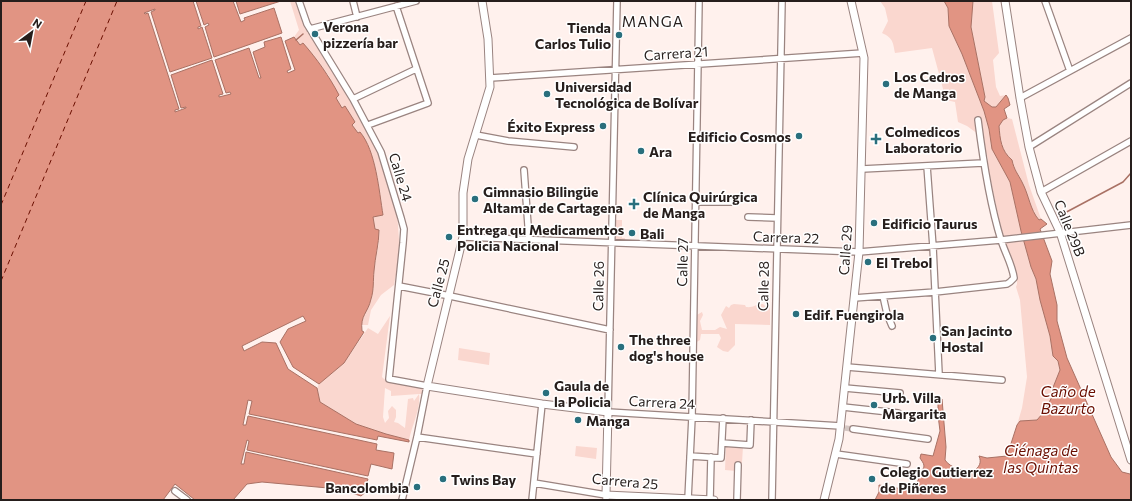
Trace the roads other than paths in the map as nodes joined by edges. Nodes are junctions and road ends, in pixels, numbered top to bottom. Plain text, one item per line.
1 (299, 1) edge
2 (353, 1) edge
3 (416, 1) edge
4 (482, 1) edge
5 (617, 1) edge
6 (699, 1) edge
7 (782, 1) edge
8 (851, 1) edge
9 (1005, 1) edge
10 (1045, 1) edge
11 (396, 6) junction
12 (357, 17) junction
13 (310, 29) junction
14 (1131, 38) edge
15 (863, 53) junction
16 (780, 58) junction
17 (698, 64) junction
18 (416, 69) junction
19 (616, 69) junction
20 (1070, 71) junction
21 (490, 78) junction
22 (1131, 83) edge
23 (1020, 98) junction
24 (353, 99) junction
25 (978, 120) dead end
26 (368, 126) junction
27 (476, 135) junction
28 (1131, 141) edge
29 (574, 146) dead end
30 (1029, 147) junction
31 (983, 164) junction
32 (927, 166) junction
33 (862, 168) junction
34 (524, 170) dead end
35 (1041, 192) junction
36 (696, 202) junction
37 (734, 202) dead end
38 (748, 217) dead end
39 (777, 218) junction
40 (1131, 225) edge
41 (1060, 232) junction
42 (463, 237) junction
43 (529, 239) junction
44 (1004, 240) junction
45 (611, 242) junction
46 (695, 246) junction
47 (933, 247) junction
48 (776, 249) junction
49 (859, 252) junction
50 (398, 286) junction
51 (935, 292) junction
52 (448, 295) junction
53 (883, 296) junction
54 (854, 298) junction
55 (892, 326) dead end
56 (610, 330) junction
57 (847, 367) junction
58 (939, 374) junction
59 (389, 379) joint
60 (1002, 380) dead end
61 (427, 386) junction
62 (845, 388) junction
63 (900, 393) dead end
64 (542, 404) junction
65 (843, 407) junction
66 (608, 412) junction
67 (898, 413) dead end
68 (692, 417) junction
69 (724, 418) junction
70 (751, 420) junction
71 (773, 421) junction
72 (842, 427) junction
73 (853, 429) tunnel mouth
74 (417, 437) junction
75 (928, 439) dead end
76 (722, 443) junction
77 (537, 454) junction
78 (836, 454) junction
79 (690, 456) junction
80 (711, 457) junction
81 (1131, 460) edge
82 (907, 464) dead end
83 (738, 466) dead end
84 (534, 484) junction
85 (175, 491) dead end
86 (606, 497) edge
87 (688, 499) junction
88 (187, 500) edge
89 (402, 500) edge
90 (532, 500) edge
91 (710, 500) edge
92 (714, 500) edge
93 (737, 500) edge
94 (772, 500) edge
95 (824, 500) edge

1 - 13 street, Calle 24
2 - 12 street
3 - 11 street
4 - 21 main road, Calle 25
5 - 19 street, Calle 26
6 - 17 street, Calle 27
7 - 16 street, Calle 28
8 - 15 main road, Calle 29
9 - 23 main road, Calle 29B
10 - 20 street
11 - 12 street
11 - 18 street
12 - 13 street
13 - 24 street, Calle 24
14 - 20 street
15 - 16 street, Carrera 21
15 - 33 main road, Calle 29
16 - 17 street, Carrera 21
16 - 39 street, Calle 28
17 - 19 street, Carrera 21
17 - 36 street, Calle 27
18 - 24 street
18 - 26 street
19 - 21 street, Carrera 21
19 - 45 street, Calle 26
20 - 23 street
21 - 27 main road, Calle 25
22 - 30 street
23 - 30 main road, Calle 29B
24 - 26 street, Calle 24
25 - 31 street
26 - 50 street, Calle 24
27 - 29 street
27 - 42 main road, Calle 25
28 - 35 street
30 - 35 main road, Calle 29B
31 - 32 street
31 - 44 street
32 - 33 street
32 - 47 street
33 - 49 main road, Calle 29
34 - 43 street
35 - 41 main road, Calle 29B
36 - 37 street
36 - 46 street, Calle 27
38 - 39 street
39 - 48 street, Calle 28
40 - 41 street, Carrera 22
41 - 44 street, Carrera 22
41 - 81 main road, Calle 29B
42 - 43 street, Carrera 22
42 - 52 main road, Calle 25
43 - 45 street, Carrera 22
44 - 47 street, Carrera 22
44 - 51 street
45 - 46 street, Carrera 22
45 - 56 street, Calle 26
46 - 48 street, Carrera 22
46 - 68 street, Calle 27
47 - 49 street, Carrera 22
47 - 51 street
48 - 49 street, Carrera 22
48 - 71 street, Calle 28
49 - 54 main road, Calle 29
50 - 52 street
50 - 59 street, Calle 24
51 - 53 street
51 - 58 street
52 - 56 street
52 - 61 main road, Calle 25
53 - 54 street
53 - 55 street
54 - 57 main road, Calle 29
56 - 66 street, Calle 26
57 - 58 street
57 - 62 main road, Calle 29
58 - 60 street
59 - 61 street, Carrera 24
61 - 64 main road, Carrera 24
61 - 74 street, Calle 25
62 - 63 street
62 - 65 main road, Calle 29
64 - 66 main road, Carrera 24
64 - 77 street
65 - 67 street
65 - 72 main road, Calle 29
66 - 68 street, Carrera 24
66 - 86 main road, Calle 26
68 - 69 street, Carrera 24
68 - 79 street, Calle 27
69 - 70 street, Carrera 24
69 - 76 street
70 - 71 street, Carrera 24
70 - 76 street
71 - 72 street, Carrera 24
71 - 94 street, Calle 28
72 - 78 main road, Calle 29
73 - 75 street
74 - 77 street
74 - 89 street, Calle 25
76 - 80 street
77 - 84 street
78 - 82 street
78 - 95 main road, Calle 29
79 - 80 street
79 - 87 street, Calle 27
80 - 91 street
83 - 93 street
84 - 86 street, Carrera 25
84 - 90 street
85 - 88 street
86 - 87 main road, Carrera 25
87 - 91 main road, Carrera 25
91 - 92 main road, Carrera 25

